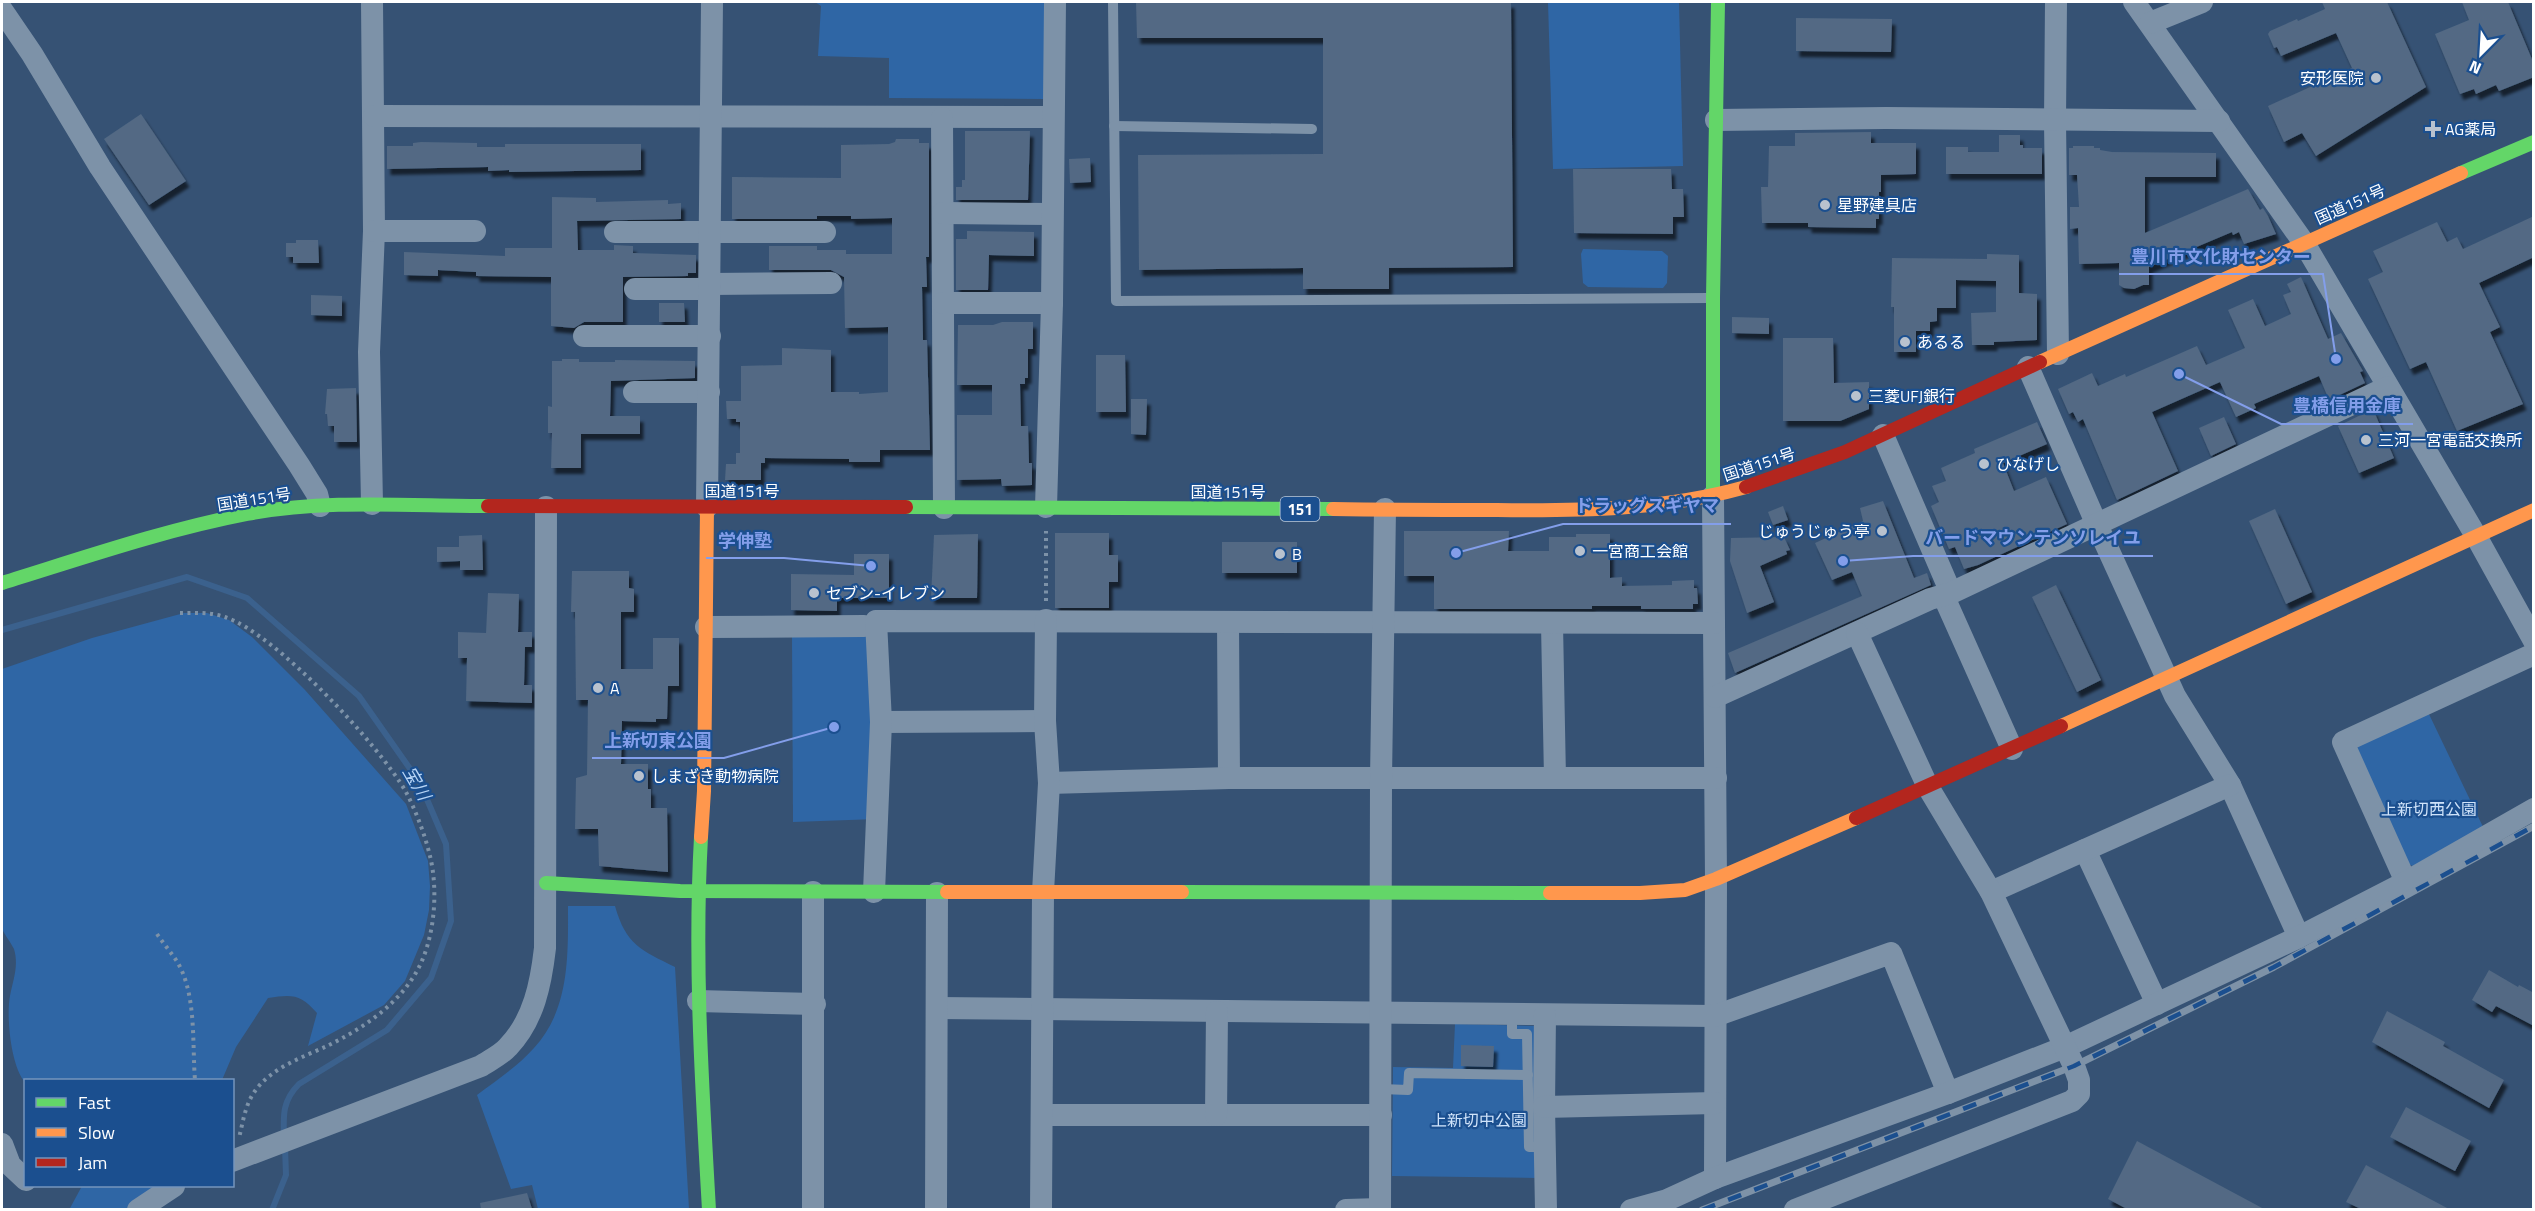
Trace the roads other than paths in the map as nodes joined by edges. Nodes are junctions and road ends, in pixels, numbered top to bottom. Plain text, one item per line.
1 (372, 2) edge
2 (712, 2) edge
3 (1055, 2) edge
4 (1113, 2) edge
5 (1718, 2) edge
6 (2056, 2) edge
7 (2134, 2) edge
8 (2202, 2) edge
9 (2, 10) edge
10 (2150, 23) junction
11 (374, 116) junction
12 (711, 116) junction
13 (1052, 117) junction
14 (942, 118) junction
15 (1716, 120) junction
16 (2055, 121) junction
17 (2219, 121) junction
18 (1114, 126) junction
19 (1312, 129) dead end
20 (2534, 142) edge
21 (943, 213) junction
22 (1052, 214) junction
23 (374, 231) junction
24 (475, 231) dead end
25 (615, 232) dead end
26 (710, 232) junction
27 (825, 232) dead end
28 (2304, 243) junction
29 (831, 283) dead end
30 (710, 286) junction
31 (635, 289) dead end
32 (1713, 298) junction
33 (943, 303) junction
34 (1052, 303) junction
35 (584, 336) dead end
36 (710, 336) junction
37 (2058, 354) junction
38 (2028, 367) junction
39 (2388, 387) junction
40 (634, 392) dead end
41 (709, 392) junction
42 (1883, 435) junction
43 (1713, 496) junction
44 (372, 504) junction
45 (320, 506) junction
46 (546, 507) junction
47 (707, 507) junction
48 (944, 508) junction
49 (1385, 509) junction
50 (2534, 510) edge
51 (1046, 516) junction
52 (2097, 525) junction
53 (2476, 536) junction
54 (2, 583) edge
55 (1947, 595) junction
56 (1046, 620) junction
57 (1228, 622) junction
58 (1714, 623) junction
59 (1384, 624) junction
60 (1552, 624) junction
61 (864, 626) dead end
62 (706, 627) junction
63 (1857, 633) junction
64 (2534, 641) edge
65 (2534, 654) edge
66 (2167, 678) junction
67 (1715, 697) junction
68 (1045, 721) junction
69 (881, 722) junction
70 (2012, 749) junction
71 (1229, 778) junction
72 (1555, 778) junction
73 (1716, 778) junction
74 (1381, 779) junction
75 (1049, 783) junction
76 (2230, 785) junction
77 (1928, 788) junction
78 (2534, 809) edge
79 (2085, 850) junction
80 (1716, 879) junction
81 (2406, 882) junction
82 (546, 883) junction
83 (698, 891) junction
84 (813, 892) junction
85 (874, 892) junction
86 (937, 892) junction
87 (1043, 892) junction
88 (1381, 892) junction
89 (1991, 892) junction
90 (2299, 937) junction
91 (698, 1001) junction
92 (815, 1004) junction
93 (2157, 1004) junction
94 (937, 1008) junction
95 (1042, 1009) junction
96 (1217, 1012) junction
97 (1382, 1013) junction
98 (1512, 1015) junction
99 (1545, 1016) junction
100 (1715, 1016) junction
101 (2066, 1047) junction
102 (1528, 1075) junction
103 (1381, 1089) junction
104 (1948, 1093) junction
105 (1715, 1103) junction
106 (1544, 1107) junction
107 (1041, 1115) junction
108 (1381, 1115) junction
109 (1216, 1116) junction
110 (2, 1144) edge
111 (1546, 1147) junction
112 (242, 1157) edge
113 (12, 1172) edge
114 (1715, 1178) junction
115 (171, 1187) edge
116 (138, 1209) edge
117 (709, 1209) edge
118 (813, 1209) edge
119 (936, 1209) edge
120 (1041, 1209) edge
121 (1346, 1209) edge
122 (1380, 1209) edge
123 (1546, 1209) edge
124 (1631, 1209) edge
125 (1795, 1209) edge

1 - 11 street
2 - 12 street
3 - 13 street
4 - 18 lane
5 - 15 main road
6 - 16 street
7 - 10 street
8 - 10 street
9 - 45 street
10 - 17 street
11 - 12 street
11 - 23 street
12 - 14 street
12 - 26 street
13 - 14 street
13 - 22 street
14 - 21 street
15 - 16 street
15 - 32 main road
16 - 17 street
16 - 37 street
17 - 28 street
18 - 19 lane
18 - 32 lane
20 - 28 main road, 国道151号 / 151
21 - 22 street
21 - 33 street
22 - 34 street
23 - 24 street
23 - 44 street
25 - 26 street
26 - 27 street
26 - 30 street
28 - 37 main road, 国道151号 / 151
28 - 39 street
29 - 30 street
30 - 31 street
30 - 36 street
32 - 43 main road
33 - 34 street
33 - 48 street
34 - 51 street
35 - 36 street
36 - 41 street
37 - 38 main road, 国道151号 / 151
38 - 42 main road, 国道151号 / 151
38 - 52 street
39 - 52 street
39 - 53 street
40 - 41 street
41 - 47 street
42 - 43 main road, 国道151号 / 151
42 - 55 street
43 - 49 main road, 国道151号 / 151
43 - 58 street
44 - 45 main road, 国道151号 / 151
44 - 46 main road, 国道151号 / 151
45 - 54 main road, 国道151号 / 151
46 - 47 main road, 国道151号 / 151
46 - 82 street
47 - 48 main road, 国道151号 / 151
47 - 62 main road
48 - 51 main road, 国道151号 / 151
49 - 51 main road, 国道151号 / 151
49 - 59 street
50 - 53 main road
52 - 55 street
52 - 66 street
53 - 64 street
53 - 66 main road
55 - 63 street
55 - 70 street
56 - 57 street
56 - 68 street
56 - 69 street
57 - 59 street
57 - 71 street
58 - 60 street
58 - 67 street
59 - 60 street
59 - 74 street
60 - 72 street
61 - 62 street
62 - 83 main road
63 - 67 street
63 - 77 street
65 - 81 street
66 - 70 main road
66 - 76 street
67 - 73 street
68 - 69 street
68 - 75 street
69 - 85 street
70 - 77 main road
71 - 74 street
71 - 75 street
72 - 73 street
72 - 74 street
73 - 80 street
74 - 88 street
75 - 87 street
76 - 79 street
76 - 90 street
77 - 80 main road
77 - 89 street
78 - 81 street
79 - 89 street
79 - 93 street
80 - 88 main road
80 - 100 street
81 - 90 street
82 - 83 main road
82 - 112 street
83 - 84 main road
83 - 91 main road
84 - 85 main road
84 - 92 street
85 - 86 main road
86 - 87 main road
86 - 94 street
87 - 88 main road
87 - 95 street
88 - 97 street
89 - 101 street
90 - 93 street
91 - 92 street
91 - 117 main road
92 - 118 street
93 - 101 street
94 - 95 street
94 - 119 street
95 - 96 street
95 - 107 street
96 - 97 street
96 - 109 street
97 - 98 street
97 - 103 street
98 - 99 street
98 - 102 lane
99 - 100 street
99 - 106 street
100 - 104 street
100 - 105 street
101 - 104 street
101 - 125 street
102 - 103 lane
102 - 111 lane
103 - 108 street
104 - 114 street
105 - 106 street
105 - 114 street
106 - 111 street
107 - 109 street
107 - 120 street
108 - 109 street
108 - 122 street
110 - 113 street
111 - 123 street
114 - 124 street
115 - 116 street
121 - 122 street

